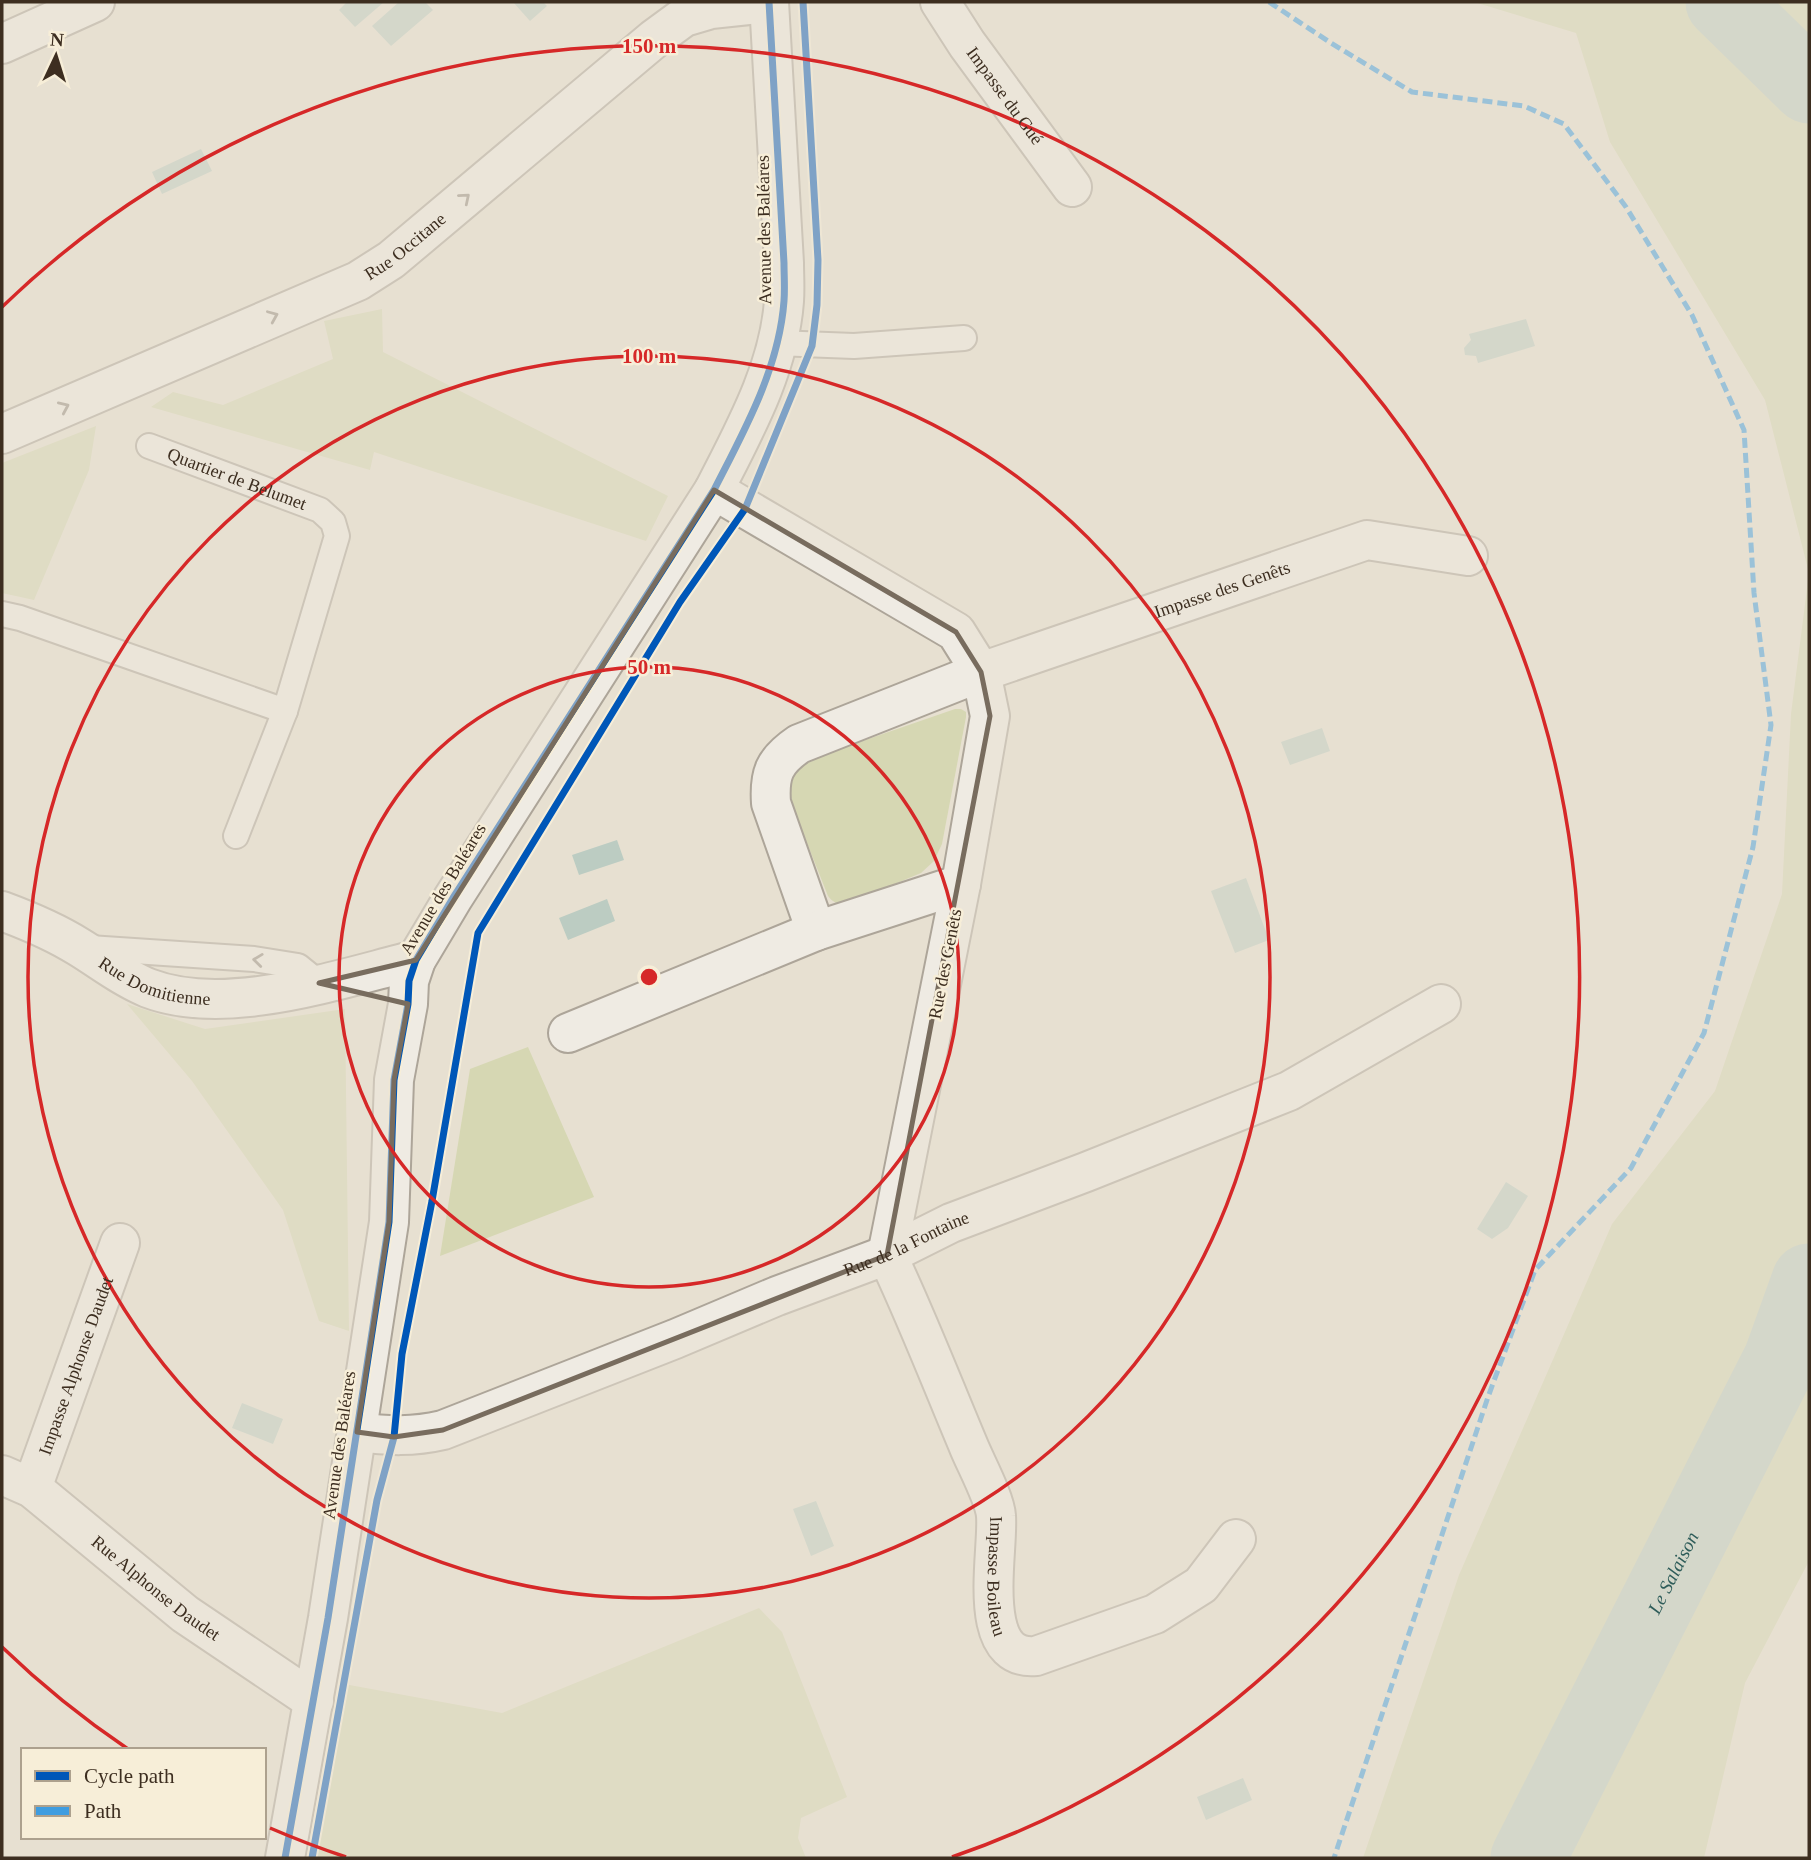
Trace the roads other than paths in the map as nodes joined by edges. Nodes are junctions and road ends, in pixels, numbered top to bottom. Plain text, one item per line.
1 (95, 2) edge
2 (769, 2) edge
3 (940, 2) edge
4 (2, 44) edge
5 (1072, 187) dead end
6 (964, 338) dead end
7 (776, 343) junction
8 (2, 434) edge
9 (149, 446) dead end
10 (715, 490) junction
11 (1468, 556) dead end
12 (2, 614) edge
13 (981, 672) junction
14 (285, 711) junction
15 (236, 836) dead end
16 (961, 884) junction
17 (2, 911) edge
18 (816, 931) junction
19 (416, 960) junction
20 (319, 983) junction
21 (408, 1004) junction
22 (1441, 1004) dead end
23 (568, 1032) dead end
24 (120, 1243) dead end
25 (887, 1255) junction
26 (357, 1432) junction
27 (17, 1481) edge
28 (1236, 1539) dead end
29 (314, 1701) junction
30 (285, 1858) edge

1 - 4 street
2 - 7 street, Avenue des Baléares
8 -> 2 street, Rue Occitane
3 - 5 street, Impasse du Gué
6 - 7 lane
7 - 10 street, Avenue des Baléares
9 - 14 lane, Quartier de Belumet
10 - 13 street, Rue des Genêts
10 - 19 street, Avenue des Baléares
11 - 13 street, Impasse des Genêts
12 - 14 lane
13 - 16 street, Rue des Genêts
13 - 18 street
14 - 15 lane, Quartier de Belumet
16 - 18 street
16 - 25 street, Rue des Genêts
17 - 20 street, Rue Domitienne
18 - 23 street
19 - 20 street, Rue Domitienne
19 - 21 street, Avenue des Baléares
20 - 21 street, Rue Domitienne
21 - 26 street, Avenue des Baléares
22 - 25 street, Rue de la Fontaine
24 - 27 street, Impasse Alphonse Daudet
25 - 26 street, Rue de la Fontaine
25 - 28 street, Impasse Boileau
26 - 29 street, Avenue des Baléares
27 - 29 street, Rue Alphonse Daudet
29 - 30 street, Avenue des Baléares

